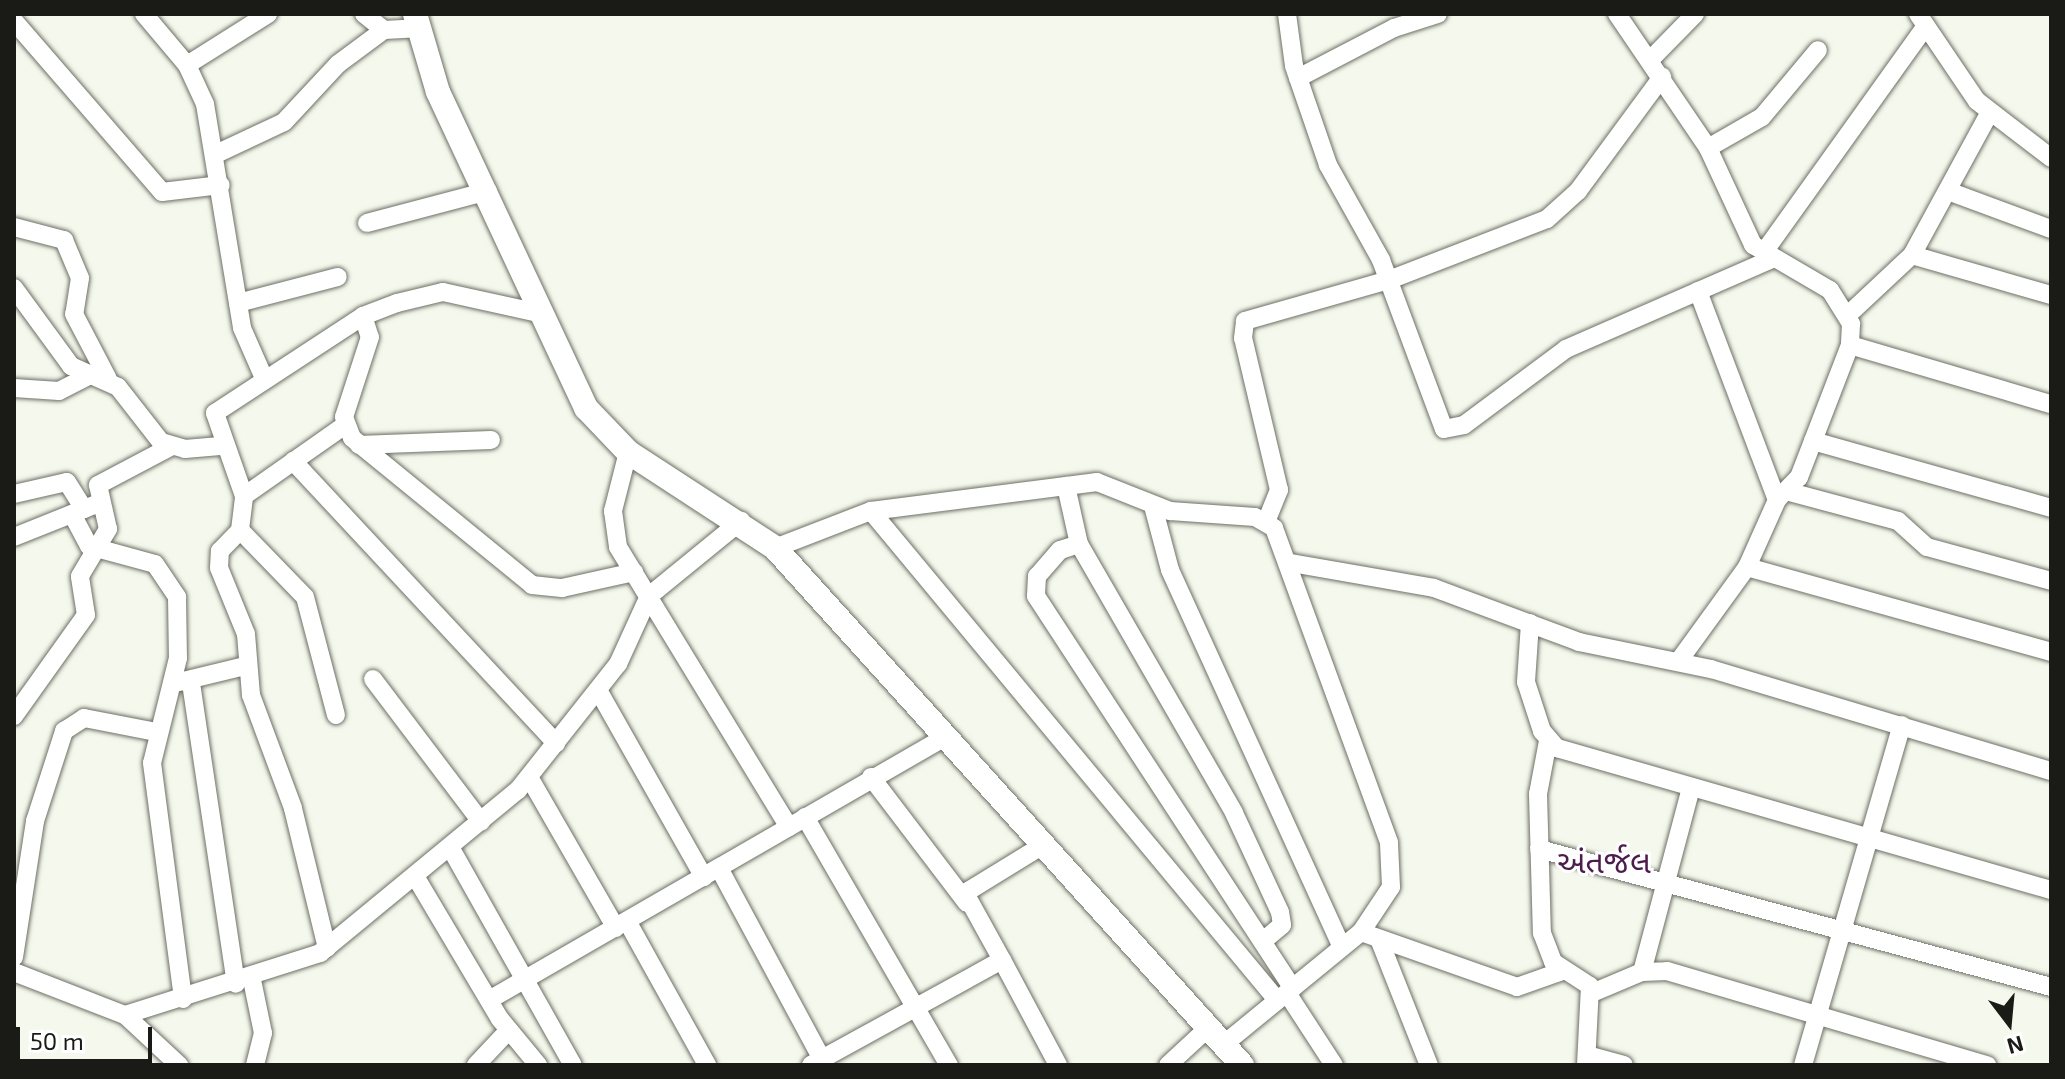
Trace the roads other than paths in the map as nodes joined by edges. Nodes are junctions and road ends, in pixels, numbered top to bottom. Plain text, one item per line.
1 (144, 14) edge
2 (268, 14) edge
3 (364, 14) edge
4 (1287, 14) edge
5 (1438, 14) edge
6 (1617, 14) edge
7 (1695, 14) edge
8 (1922, 20) edge
9 (14, 21) edge
10 (416, 21) edge
11 (384, 30) junction
12 (1818, 50) dead end
13 (1651, 59) junction
14 (187, 65) junction
15 (1662, 77) junction
16 (1298, 78) junction
17 (1990, 112) junction
18 (1708, 148) junction
19 (216, 154) junction
20 (2051, 158) edge
21 (221, 185) junction
22 (488, 191) junction
23 (1948, 191) junction
24 (367, 223) dead end
25 (14, 227) edge
26 (2051, 229) edge
27 (1769, 255) junction
28 (1912, 255) junction
29 (338, 277) dead end
30 (1389, 280) junction
31 (14, 288) edge
32 (1698, 291) junction
33 (2051, 295) edge
34 (238, 303) junction
35 (543, 314) junction
36 (1849, 314) junction
37 (363, 316) junction
38 (1850, 345) junction
39 (89, 376) junction
40 (264, 378) junction
41 (108, 379) junction
42 (14, 388) edge
43 (2051, 404) edge
44 (345, 425) junction
45 (491, 440) dead end
46 (1813, 441) junction
47 (359, 445) junction
48 (223, 446) junction
49 (170, 447) junction
50 (628, 452) junction
51 (293, 461) junction
52 (1066, 486) junction
53 (14, 494) edge
54 (1782, 495) junction
55 (244, 496) junction
56 (1153, 506) junction
57 (85, 508) junction
58 (2051, 508) edge
59 (871, 511) junction
60 (741, 521) junction
61 (1266, 522) junction
62 (240, 530) junction
63 (14, 537) edge
64 (1079, 544) junction
65 (98, 548) junction
66 (775, 548) junction
67 (1291, 563) junction
68 (1747, 567) junction
69 (634, 572) junction
70 (2051, 581) edge
71 (649, 596) junction
72 (1530, 623) junction
73 (2051, 652) edge
74 (1678, 662) junction
75 (245, 666) junction
76 (373, 679) dead end
77 (182, 682) junction
78 (598, 690) junction
79 (336, 715) dead end
80 (14, 716) edge
81 (1902, 725) junction
82 (156, 732) junction
83 (945, 737) junction
84 (1548, 741) junction
85 (556, 743) junction
86 (2051, 771) edge
87 (529, 777) junction
88 (871, 777) junction
89 (1691, 788) junction
90 (805, 817) junction
91 (481, 822) junction
92 (789, 827) junction
93 (1869, 839) junction
94 (1043, 845) junction
95 (450, 847) junction
96 (1539, 849) junction
97 (711, 872) junction
98 (415, 876) junction
99 (1666, 883) junction
100 (2051, 890) edge
101 (967, 903) junction
102 (622, 924) junction
103 (1842, 931) junction
104 (1361, 932) junction
105 (1379, 939) junction
106 (1264, 940) junction
107 (1342, 947) junction
108 (327, 948) junction
109 (14, 957) edge
110 (1002, 960) junction
111 (1562, 971) junction
112 (14, 972) edge
113 (1642, 972) junction
114 (524, 980) junction
115 (244, 982) junction
116 (2051, 987) edge
117 (1592, 993) junction
118 (1286, 994) junction
119 (183, 999) junction
120 (489, 1000) junction
121 (915, 1006) junction
122 (125, 1015) junction
123 (1818, 1016) junction
124 (508, 1031) junction
125 (1216, 1037) junction
126 (1587, 1060) edge
127 (817, 1062) edge
128 (179, 1065) edge
129 (255, 1065) edge
130 (476, 1065) edge
131 (538, 1065) edge
132 (573, 1065) edge
133 (707, 1065) edge
134 (949, 1065) edge
135 (1058, 1065) edge
136 (1168, 1065) edge
137 (1242, 1065) edge
138 (1334, 1065) edge
139 (1429, 1065) edge
140 (1624, 1065) edge
141 (1803, 1065) edge
142 (1987, 1065) edge

1 - 14 street
2 - 14 street
3 - 11 street
4 - 16 street
5 - 16 street
6 - 13 street
7 - 13 street
8 - 17 street
8 - 27 street
9 - 21 street
10 - 11 street
10 - 22 street
11 - 19 street
12 - 18 street
13 - 15 street
14 - 19 street
15 - 18 street
15 - 30 street
16 - 30 street
17 - 20 street
17 - 23 street
18 - 27 street
19 - 21 street
21 - 34 street
22 - 24 street
22 - 35 street
23 - 26 street
23 - 28 street
25 - 41 street
27 - 32 street
27 - 36 street
28 - 33 street
28 - 36 street
29 - 34 street
30 - 32 street
30 - 61 street
31 - 39 street
32 - 54 street
34 - 40 street
35 - 37 street
35 - 50 street
36 - 38 street
37 - 40 street
37 - 44 street
38 - 43 street
38 - 46 street
39 - 41 street
39 - 42 street
40 - 48 street
41 - 49 street
44 - 47 street
44 - 51 street
45 - 47 street
46 - 54 street
46 - 58 street
47 - 69 street
48 - 49 street
48 - 55 street
49 - 57 street
50 - 60 street
50 - 69 street
51 - 55 street
51 - 85 street
52 - 56 street
52 - 59 street
52 - 64 street
53 - 57 street
54 - 68 street
54 - 70 street
55 - 62 street
56 - 61 street
56 - 107 street
57 - 63 street
57 - 65 street
57 - 65 street
59 - 66 street
59 - 118 street
60 - 66 street
60 - 71 street
61 - 67 street
62 - 75 street
62 - 79 street
64 - 106 street
64 - 106 street
65 - 77 street
65 - 80 street
66 - 83 street
67 - 72 street
67 - 104 street
68 - 73 street
68 - 74 street
69 - 71 street
71 - 78 street
71 - 92 street
72 - 74 street
72 - 84 street
74 - 81 street
75 - 77 street
75 - 108 street
76 - 91 street
77 - 82 street
77 - 115 street
78 - 85 street
78 - 97 street
81 - 86 street
81 - 93 street
82 - 109 street
82 - 119 street
83 - 88 street
83 - 94 street
84 - 89 street
84 - 96 street
85 - 87 street
87 - 91 street
87 - 102 street
88 - 90 street
88 - 101 street
89 - 93 street
89 - 99 street
90 - 92 street
90 - 121 street
91 - 95 street
92 - 97 street
93 - 100 street
93 - 103 street
94 - 101 street
94 - 125 street
95 - 98 street
95 - 114 street
96 - 99 street
96 - 111 street
97 - 102 street
97 - 127 street
98 - 108 street
98 - 120 street
99 - 103 street
99 - 113 street
101 - 110 street
102 - 114 street
102 - 133 street
103 - 116 street
103 - 123 street
104 - 105 street
104 - 107 street
105 - 111 street
105 - 139 street
106 - 118 street
107 - 118 street
108 - 115 street
110 - 121 street
110 - 135 street
111 - 117 street
112 - 122 street
113 - 117 street
113 - 123 street
114 - 120 street
114 - 132 street
115 - 119 street
115 - 129 street
117 - 126 street
118 - 125 street
118 - 138 street
119 - 122 street
120 - 124 street
121 - 127 street
121 - 134 street
122 - 128 street
123 - 141 street
123 - 142 street
124 - 130 street
124 - 131 street
125 - 136 street
125 - 137 street
126 - 140 street

